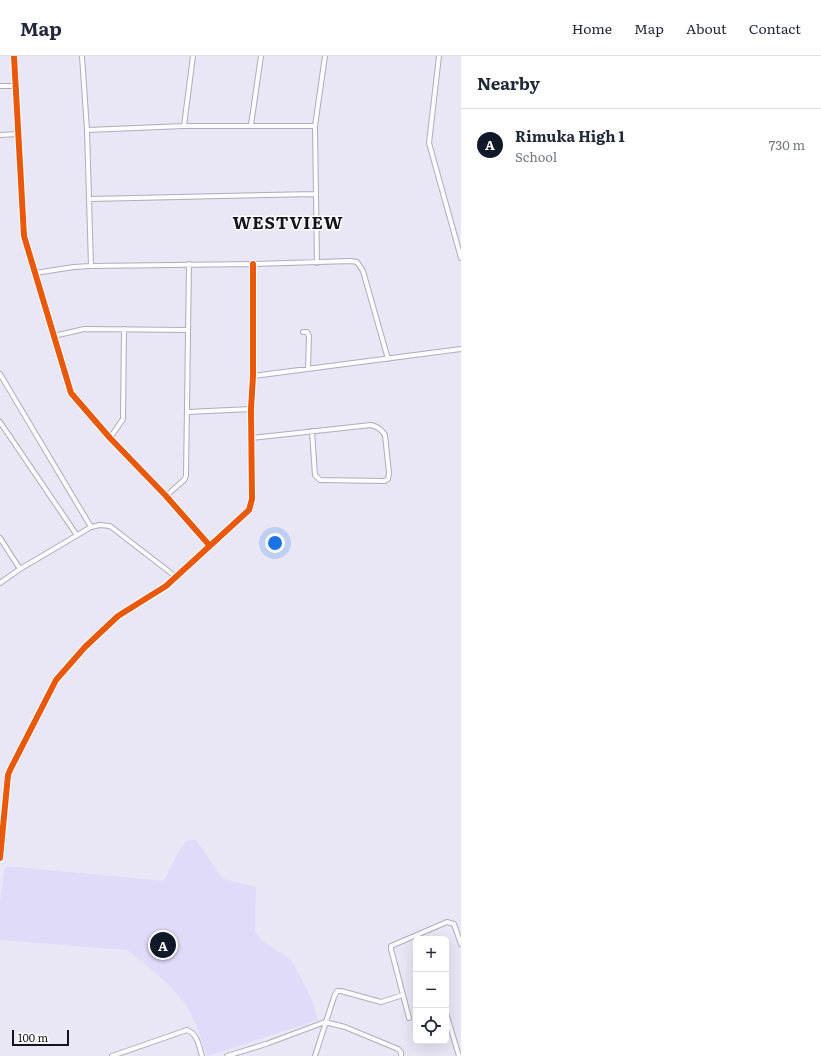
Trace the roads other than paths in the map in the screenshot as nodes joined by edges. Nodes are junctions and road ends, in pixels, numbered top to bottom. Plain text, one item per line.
1 (14, 56) edge
2 (82, 56) edge
3 (193, 56) edge
4 (261, 56) edge
5 (325, 56) edge
6 (439, 56) edge
7 (0, 86) edge
8 (15, 86) junction
9 (184, 126) junction
10 (251, 126) junction
11 (315, 126) junction
12 (87, 130) junction
13 (18, 134) junction
14 (0, 135) edge
15 (315, 194) junction
16 (90, 199) junction
17 (461, 258) edge
18 (317, 263) junction
19 (189, 264) junction
20 (253, 264) junction
21 (91, 266) junction
22 (35, 273) junction
23 (124, 329) junction
24 (188, 330) junction
25 (303, 332) dead end
26 (54, 336) junction
27 (461, 349) edge
28 (388, 359) junction
29 (308, 369) junction
30 (0, 374) edge
31 (253, 376) junction
32 (251, 409) junction
33 (187, 412) junction
34 (0, 422) edge
35 (312, 431) junction
36 (110, 438) junction
37 (252, 438) junction
38 (166, 496) junction
39 (91, 527) junction
40 (76, 534) junction
41 (0, 538) edge
42 (210, 546) junction
43 (20, 569) junction
44 (176, 577) junction
45 (0, 583) edge
46 (0, 858) edge
47 (422, 933) junction
48 (422, 936) edge
49 (461, 944) edge
50 (403, 995) junction
51 (409, 1018) dead end
52 (325, 1022) junction
53 (449, 1022) edge
54 (460, 1055) edge
55 (112, 1056) edge
56 (202, 1056) edge
57 (228, 1056) edge
58 (315, 1056) edge
59 (401, 1056) edge

1 - 8 street
2 - 12 street
3 - 9 street
4 - 10 street
5 - 11 street
6 - 17 street
7 - 8 street
8 - 13 street
9 - 10 street
9 - 12 street
10 - 11 street
11 - 15 street
12 - 16 street
13 - 14 street
13 - 22 street
15 - 16 street
15 - 18 street
16 - 21 street
18 - 20 street
18 - 28 street
19 - 20 street
19 - 21 street
19 - 24 street
20 - 31 street
21 - 22 street
22 - 26 street
23 - 24 street
23 - 26 street
23 - 36 street
24 - 33 street
25 - 29 street
26 - 36 street
27 - 28 street
28 - 29 street
29 - 31 street
30 - 39 street
31 - 32 street
32 - 33 street
32 - 37 street
33 - 38 street
34 - 40 street
35 - 35 street
35 - 37 street
36 - 38 street
37 - 42 street
38 - 42 street
39 - 40 street
39 - 44 street
40 - 43 street
41 - 43 street
42 - 44 street
43 - 45 street
44 - 46 street
47 - 48 street
47 - 49 street
47 - 50 street
50 - 51 street
50 - 52 street
52 - 57 street
52 - 58 street
52 - 59 street
53 - 54 street
55 - 56 street

